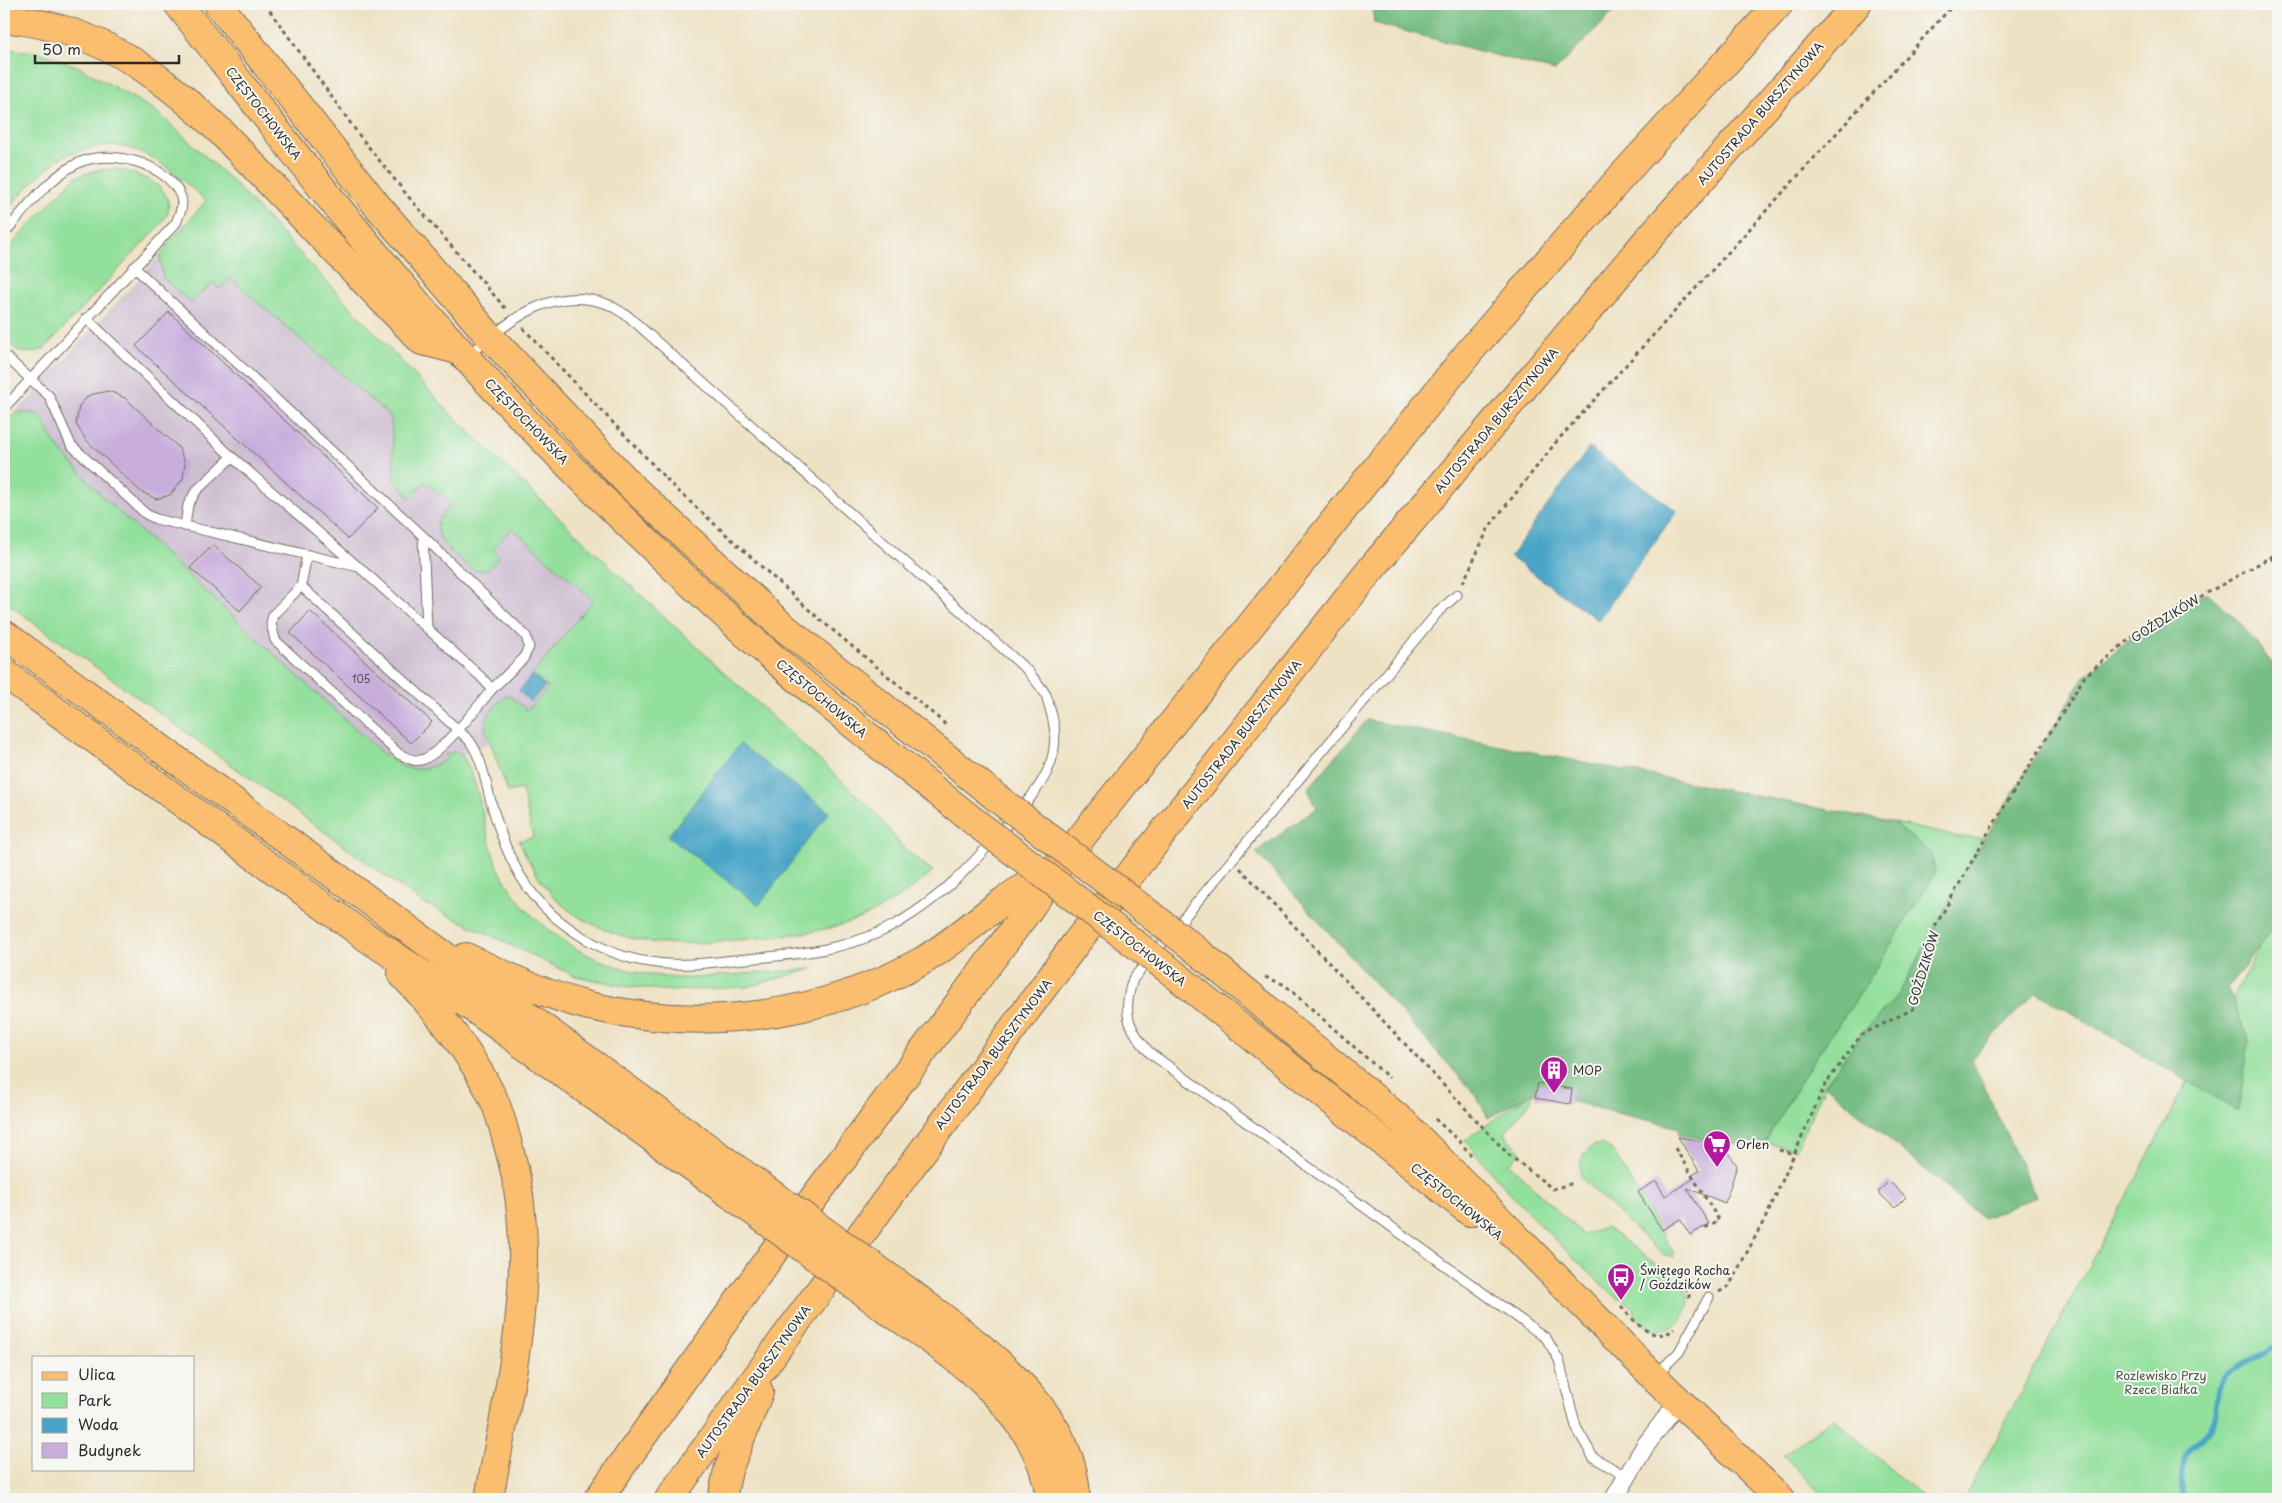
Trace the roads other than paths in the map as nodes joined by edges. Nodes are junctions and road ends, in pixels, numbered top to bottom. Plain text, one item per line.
1 (178, 4) edge
2 (218, 4) edge
3 (1780, 4) edge
4 (1857, 4) edge
5 (4, 20) edge
6 (4, 234) edge
7 (134, 267) junction
8 (86, 318) junction
9 (490, 337) junction
10 (462, 354) junction
11 (4, 355) edge
12 (30, 380) junction
13 (4, 408) edge
14 (232, 457) junction
15 (184, 526) junction
16 (423, 536) junction
17 (307, 555) junction
18 (359, 567) junction
19 (301, 586) junction
20 (1458, 595) road end
21 (427, 628) junction
22 (4, 634) edge
23 (4, 673) edge
24 (492, 689) junction
25 (458, 730) junction
26 (1060, 864) junction
27 (415, 935) junction
28 (366, 937) junction
29 (734, 1182) junction
30 (1565, 1288) junction
31 (1709, 1297) road end
32 (781, 1342) junction
33 (1654, 1377) junction
34 (1679, 1401) junction
35 (1627, 1477) junction
36 (489, 1499) edge
37 (598, 1499) edge
38 (669, 1499) edge
39 (722, 1499) edge
40 (1050, 1499) edge
41 (1076, 1499) edge
42 (1614, 1499) edge
43 (1781, 1499) edge

1 - 10 main road, CZĘSTOCHOWSKA
2 - 9 main road, CZĘSTOCHOWSKA
3 - 26 main road
4 - 32 main road, AUTOSTRADA BURSZTYNOWA
5 - 10 main road
6 - 7 lane
7 - 8 lane
7 - 16 lane
8 - 12 lane
8 - 14 lane
9 - 10 lane
9 - 25 lane
9 - 30 main road, CZĘSTOCHOWSKA, bridge
10 - 30 main road, CZĘSTOCHOWSKA, bridge
11 - 12 lane
12 - 13 lane
12 - 15 lane
14 - 15 lane
14 - 18 lane
15 - 17 lane
16 - 21 lane
16 - 24 lane
17 - 18 lane
17 - 19 lane
18 - 21 lane
19 - 25 lane
19 - 25 lane
20 - 35 lane
21 - 24 lane
22 - 27 main road
23 - 28 main road
24 - 25 lane
26 - 27 main road
26 - 37 main road
27 - 29 main road
28 - 29 main road
28 - 36 main road
29 - 40 main road, bridge
29 - 41 main road, bridge
30 - 33 main road, CZĘSTOCHOWSKA
31 - 33 lane
32 - 38 main road, AUTOSTRADA BURSZTYNOWA
32 - 39 main road
33 - 34 main road, CZĘSTOCHOWSKA
34 - 35 street
34 - 43 main road, CZĘSTOCHOWSKA
35 - 42 street

